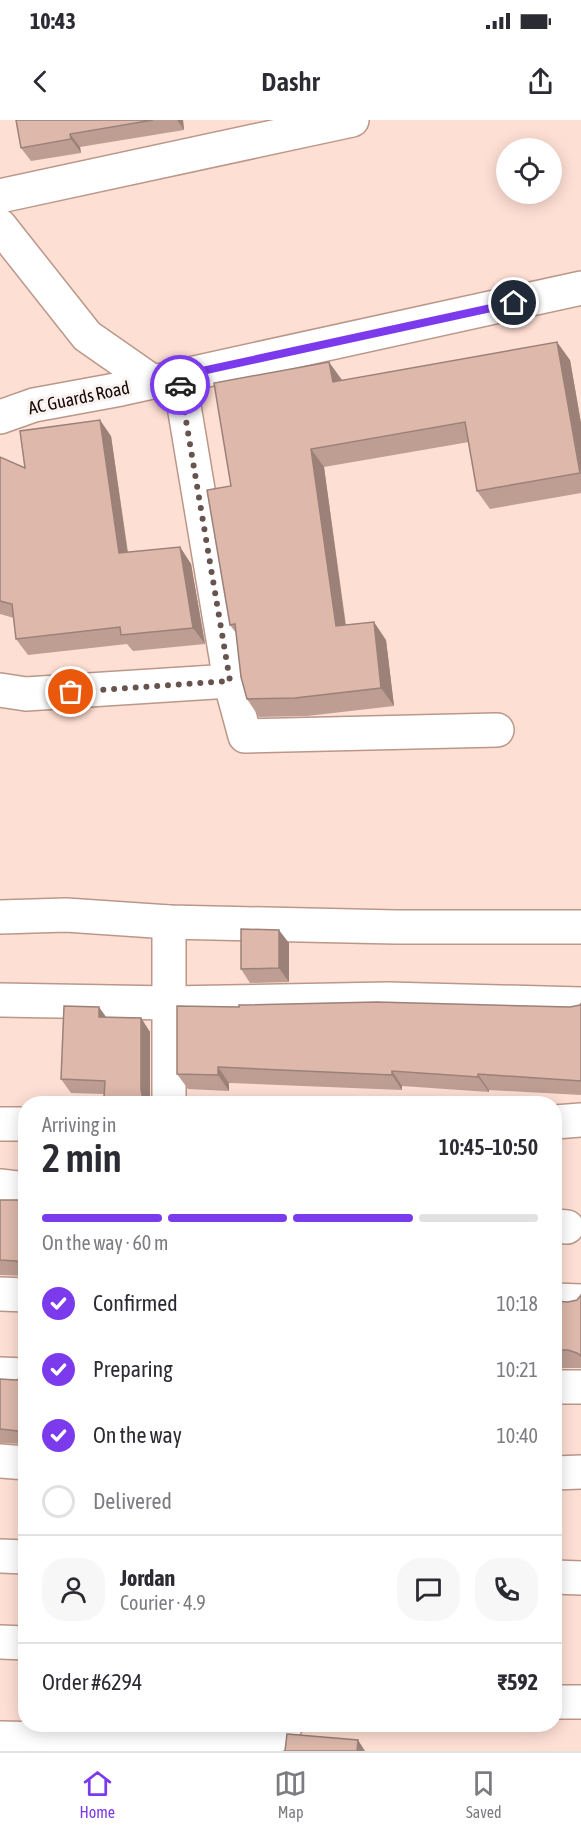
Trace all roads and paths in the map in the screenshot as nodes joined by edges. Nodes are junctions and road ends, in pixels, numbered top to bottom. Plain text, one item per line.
1 (352, 120) edge
2 (0, 196) edge
3 (0, 226) edge
4 (581, 288) edge
5 (166, 379) junction
6 (0, 417) edge
7 (230, 681) junction
8 (0, 690) edge
9 (497, 730) dead end
10 (0, 917) edge
11 (169, 922) junction
12 (581, 927) edge
13 (0, 1000) edge
14 (169, 1003) junction
15 (581, 1004) edge
16 (168, 1096) edge
17 (581, 1120) edge
18 (562, 1121) edge
19 (0, 1124) edge
20 (18, 1124) edge
21 (0, 1186) edge
22 (18, 1187) edge
23 (0, 1294) edge
24 (18, 1295) edge
25 (562, 1300) edge
26 (581, 1301) edge
27 (0, 1374) edge
28 (18, 1375) edge
29 (562, 1387) edge
30 (581, 1387) edge
31 (0, 1461) edge
32 (18, 1462) edge
33 (581, 1472) edge
34 (562, 1473) edge
35 (0, 1556) edge
36 (18, 1557) edge
37 (562, 1577) edge
38 (581, 1578) edge
39 (0, 1642) edge
40 (18, 1643) edge
41 (562, 1702) edge
42 (581, 1702) edge
43 (281, 1732) edge
44 (0, 1738) edge

1 - 2 street
3 - 5 street
4 - 5 street, AC Guards Road
5 - 6 street, AC Guards Road
5 - 7 street
7 - 8 street
7 - 9 street
10 - 11 street
11 - 12 street
11 - 14 street
13 - 14 street
14 - 15 street
14 - 16 street
17 - 18 street
19 - 20 street
21 - 22 street
23 - 24 street
25 - 26 street
27 - 28 street
29 - 30 street
31 - 32 street
33 - 34 street
35 - 36 street
37 - 38 street
39 - 40 street
41 - 42 street
43 - 44 street

